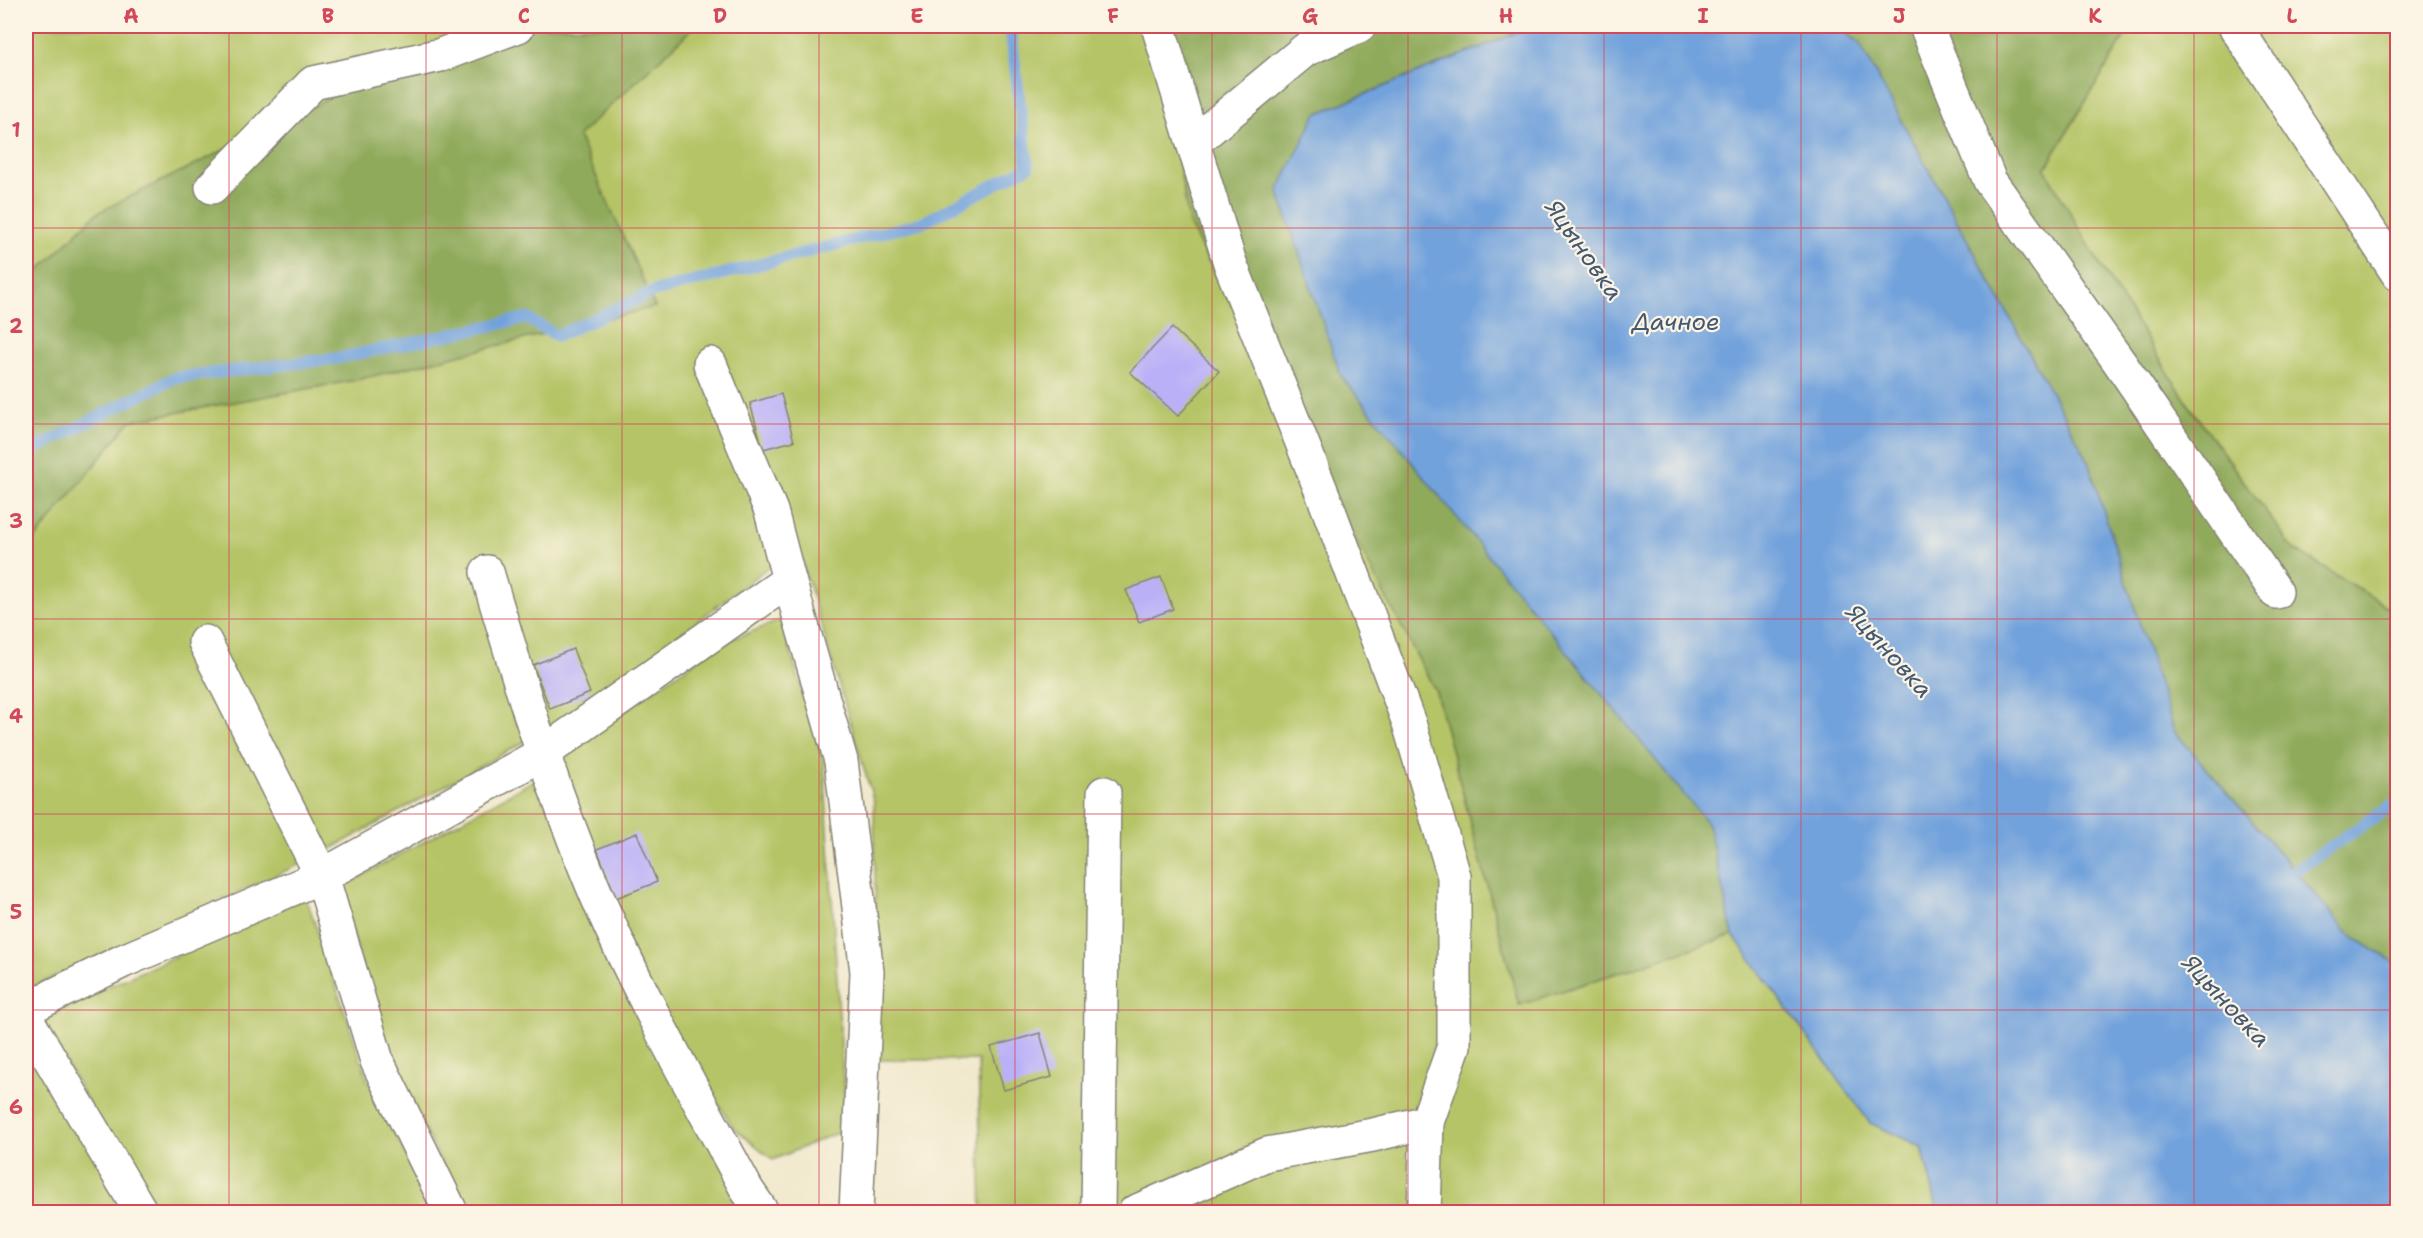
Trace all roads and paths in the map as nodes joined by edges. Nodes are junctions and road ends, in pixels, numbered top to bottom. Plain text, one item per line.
1 (518, 26) edge
2 (1158, 26) edge
3 (1359, 26) edge
4 (1926, 26) edge
5 (2235, 26) edge
6 (1193, 143) junction
7 (212, 187) dead end
8 (2397, 274) edge
9 (710, 363) dead end
10 (487, 572) dead end
11 (789, 580) junction
12 (2276, 592) dead end
13 (205, 642) dead end
14 (542, 754) junction
15 (1104, 793) dead end
16 (322, 876) junction
17 (26, 1009) edge
18 (26, 1018) edge
19 (1427, 1122) junction
20 (141, 1212) edge
21 (451, 1212) edge
22 (762, 1212) edge
23 (856, 1212) edge
24 (1098, 1212) edge
25 (1135, 1212) edge
26 (1424, 1212) edge

1 - 7 lane
2 - 6 lane
3 - 6 lane
4 - 12 lane
5 - 8 lane
6 - 19 lane
9 - 11 lane
10 - 14 lane
11 - 14 lane
11 - 23 lane
13 - 16 lane
14 - 16 lane
14 - 22 lane
15 - 24 lane
16 - 17 lane
16 - 21 lane
18 - 20 lane
19 - 25 lane
19 - 26 lane

